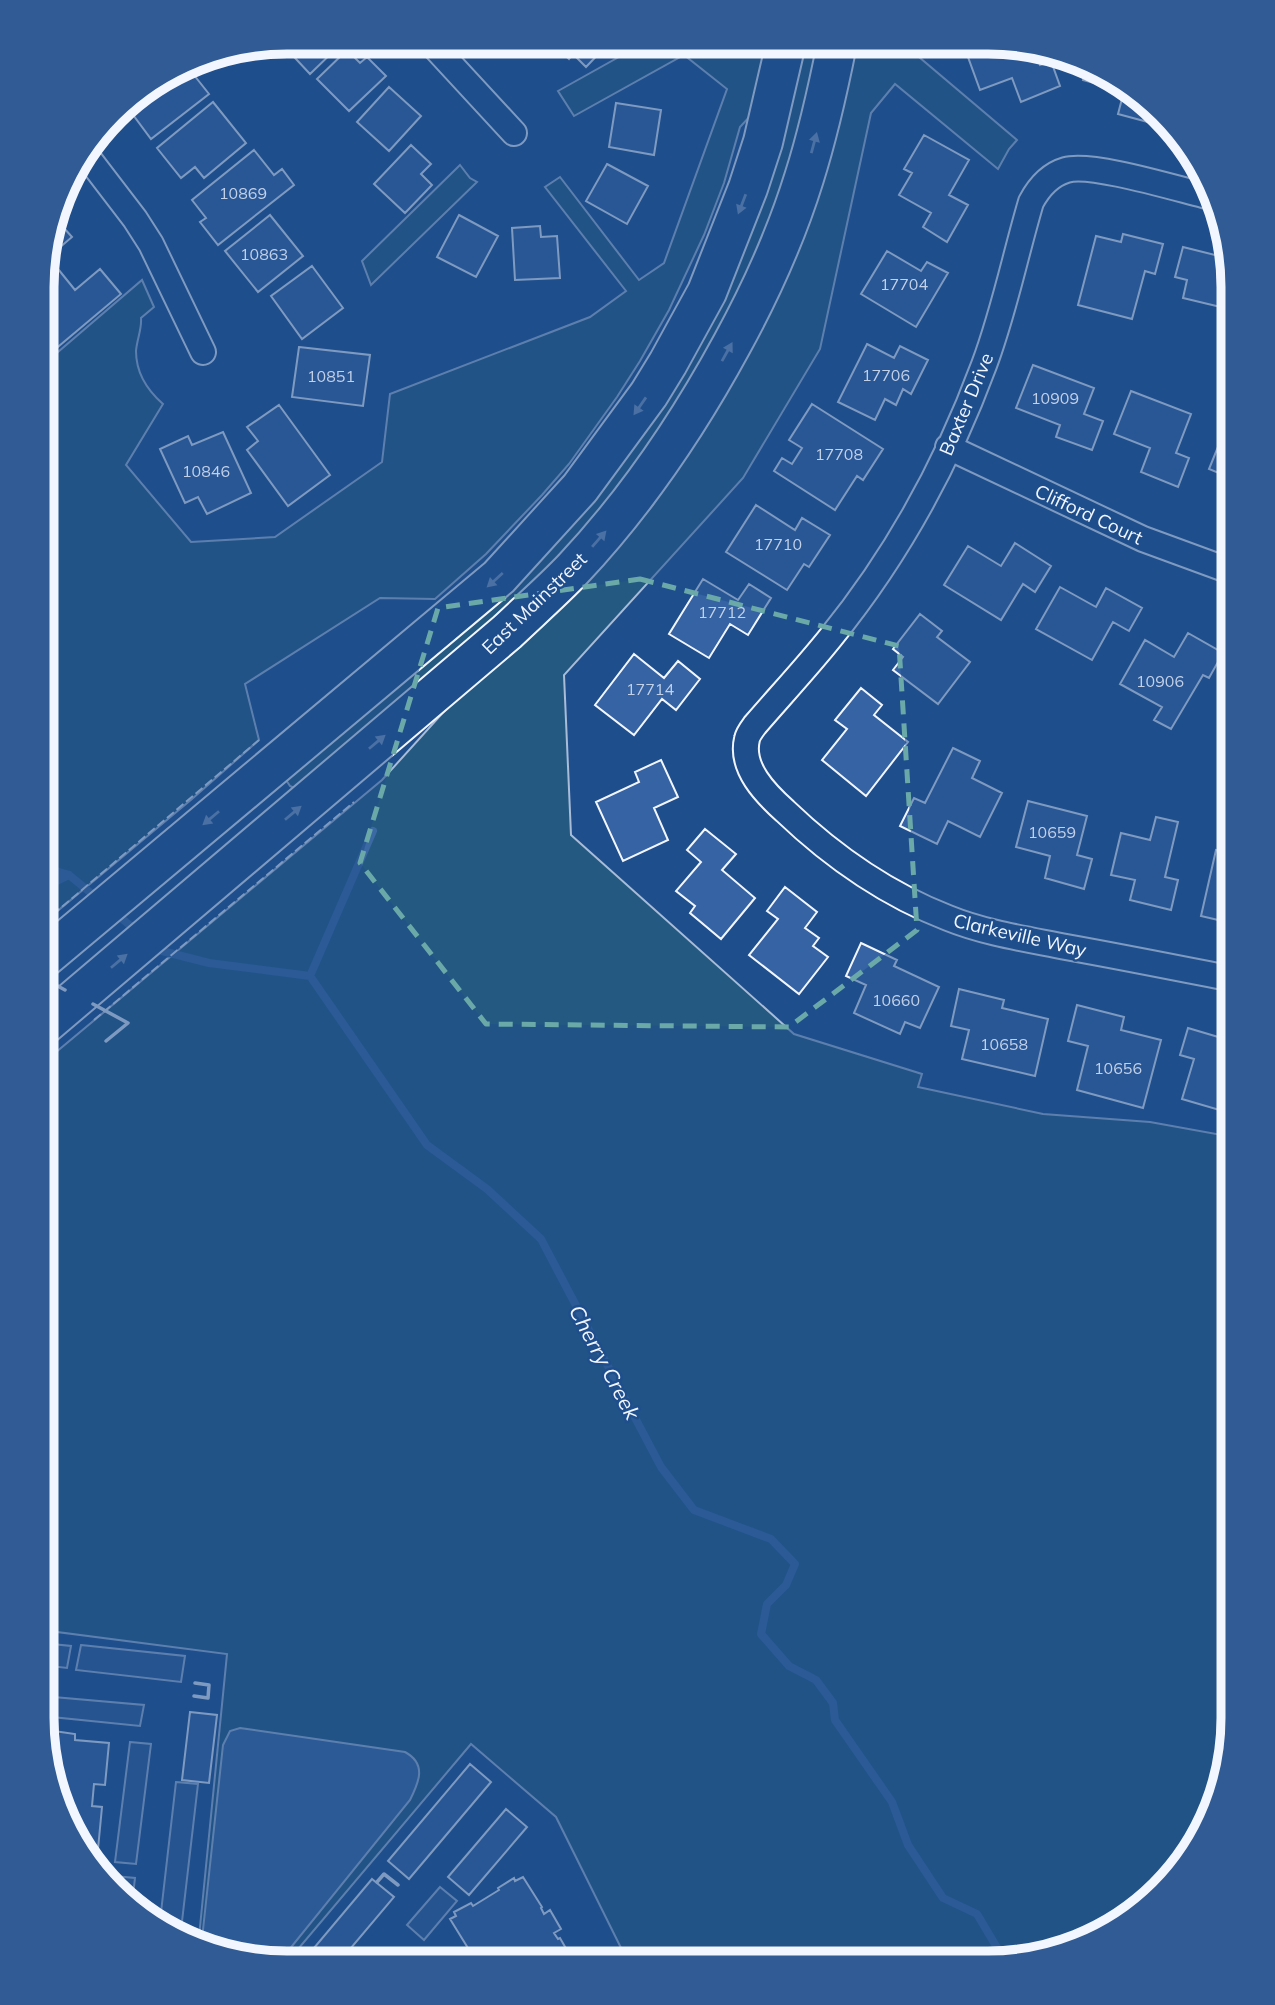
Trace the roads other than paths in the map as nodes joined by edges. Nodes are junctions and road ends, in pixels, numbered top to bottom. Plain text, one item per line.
1 (441, 54) edge
2 (784, 54) edge
3 (835, 54) edge
4 (514, 133) dead end
5 (92, 162) edge
6 (1201, 195) edge
7 (203, 352) dead end
8 (948, 447) junction
9 (1221, 568) edge
10 (747, 751) joint
11 (54, 950) edge
12 (1221, 977) edge
13 (55, 1015) edge

1 - 4 street
2 -> 11 main road
13 -> 3 main road, East Mainstreet
5 - 7 street
6 - 8 street, Baxter Drive
8 - 9 street, Clifford Court
8 - 10 street, Baxter Drive
10 - 12 street, Clarkeville Way

